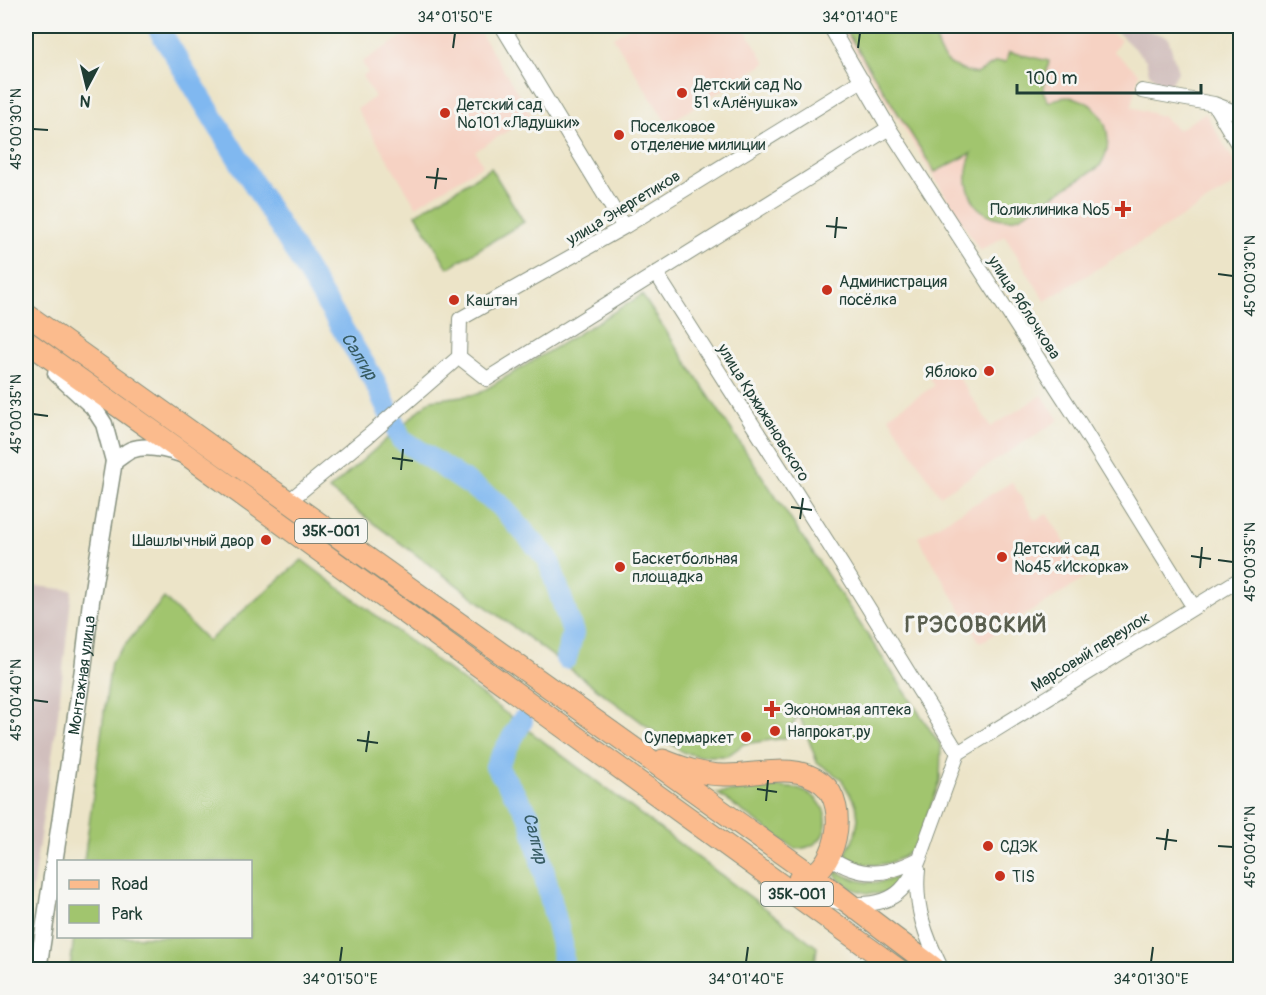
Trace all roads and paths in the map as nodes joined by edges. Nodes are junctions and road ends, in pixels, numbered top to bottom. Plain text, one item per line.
1 (502, 26) edge
2 (830, 26) edge
3 (862, 80) junction
4 (1142, 91) dead end
5 (1214, 104) junction
6 (1240, 114) edge
7 (889, 128) junction
8 (1240, 148) edge
9 (624, 227) junction
10 (656, 273) junction
11 (26, 314) edge
12 (26, 341) edge
13 (26, 351) edge
14 (459, 357) junction
15 (191, 458) junction
16 (114, 461) junction
17 (289, 501) junction
18 (1240, 579) edge
19 (1193, 606) junction
20 (635, 749) junction
21 (958, 753) junction
22 (694, 820) junction
23 (828, 856) junction
24 (919, 859) junction
25 (776, 871) junction
26 (813, 876) junction
27 (852, 904) junction
28 (38, 969) edge
29 (899, 969) edge
30 (937, 969) edge
31 (942, 969) edge

1 - 9 street
2 - 3 street, улица Яблочкова
3 - 7 street, улица Яблочкова
3 - 9 street, улица Энергетиков
4 - 5 street
5 - 6 street
5 - 8 street
7 - 10 street
7 - 19 street, улица Яблочкова
9 - 14 street, улица Энергетиков
10 - 14 street
10 - 21 street, улица Кржижановского
11 - 17 main road, 35К-001
12 - 15 main road, 35К-001
13 - 16 street
14 - 17 street
15 - 16 street
15 - 22 main road, 35К-001
16 - 28 street, Монтажная улица
17 - 20 main road, 35К-001
18 - 19 street, Марсовый переулок
19 - 21 street, Марсовый переулок
20 - 23 main road
20 - 26 main road, 35К-001
21 - 24 street
22 - 25 main road
22 - 29 main road, 35К-001
23 - 24 street
23 - 26 main road
24 - 27 street
24 - 31 street
25 - 26 main road
25 - 27 street
26 - 27 main road, 35К-001
27 - 30 main road, 35К-001

